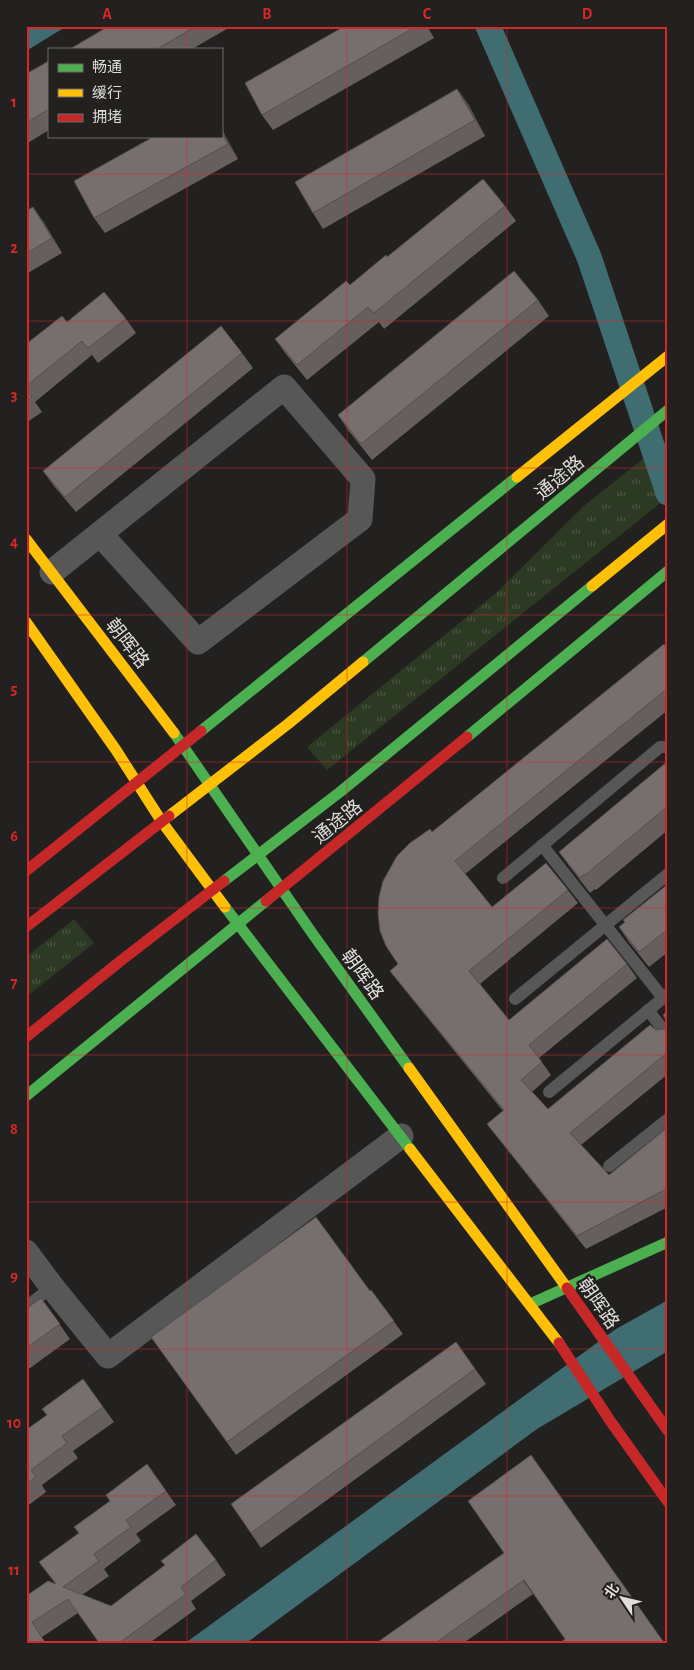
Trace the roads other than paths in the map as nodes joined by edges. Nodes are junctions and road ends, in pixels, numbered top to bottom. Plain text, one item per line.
1 (668, 356) edge
2 (668, 410) edge
3 (668, 524) edge
4 (100, 534) junction
5 (26, 539) edge
6 (668, 571) edge
7 (52, 572) junction
8 (26, 622) edge
9 (183, 745) junction
10 (668, 747) edge
11 (136, 783) junction
12 (210, 783) junction
13 (162, 822) junction
14 (542, 846) junction
15 (259, 854) junction
16 (26, 871) edge
17 (668, 874) edge
18 (504, 878) dead end
19 (282, 888) junction
20 (212, 891) junction
21 (237, 924) junction
22 (605, 925) junction
23 (26, 927) edge
24 (665, 996) edge
25 (515, 999) dead end
26 (648, 1010) junction
27 (668, 1036) edge
28 (26, 1038) edge
29 (549, 1092) dead end
30 (26, 1096) edge
31 (668, 1119) edge
32 (401, 1136) junction
33 (609, 1166) dead end
34 (668, 1242) edge
35 (26, 1252) edge
36 (52, 1287) junction
37 (567, 1288) junction
38 (530, 1304) junction
39 (26, 1307) edge
40 (668, 1431) edge
41 (668, 1502) edge

1 - 9 main road, 通途路
2 - 12 main road, 通途路
3 - 15 main road, 通途路
4 - 4 street
4 - 7 street
5 - 7 main road, 朝晖路
6 - 19 main road, 通途路
7 - 9 main road, 朝晖路
8 - 11 main road
9 - 11 main road, 通途路
9 - 12 main road, 朝晖路
10 - 14 lane
11 - 13 main road
11 - 16 main road, 通途路
12 - 13 main road, 通途路
12 - 15 main road, 朝晖路
13 - 20 main road
13 - 23 main road, 通途路
14 - 18 lane
14 - 22 lane
15 - 19 main road, 朝晖路
15 - 20 main road, 通途路
17 - 22 lane
19 - 21 main road, 通途路
19 - 37 main road, 朝晖路
20 - 21 main road
20 - 28 main road, 通途路
21 - 30 main road, 通途路
21 - 32 main road
22 - 24 lane
22 - 25 lane
24 - 26 lane
26 - 27 lane
26 - 29 lane
31 - 33 lane
32 - 36 street
32 - 38 main road
34 - 37 main road
35 - 36 street
36 - 39 lane
37 - 38 main road
37 - 40 main road, 朝晖路
38 - 41 main road

